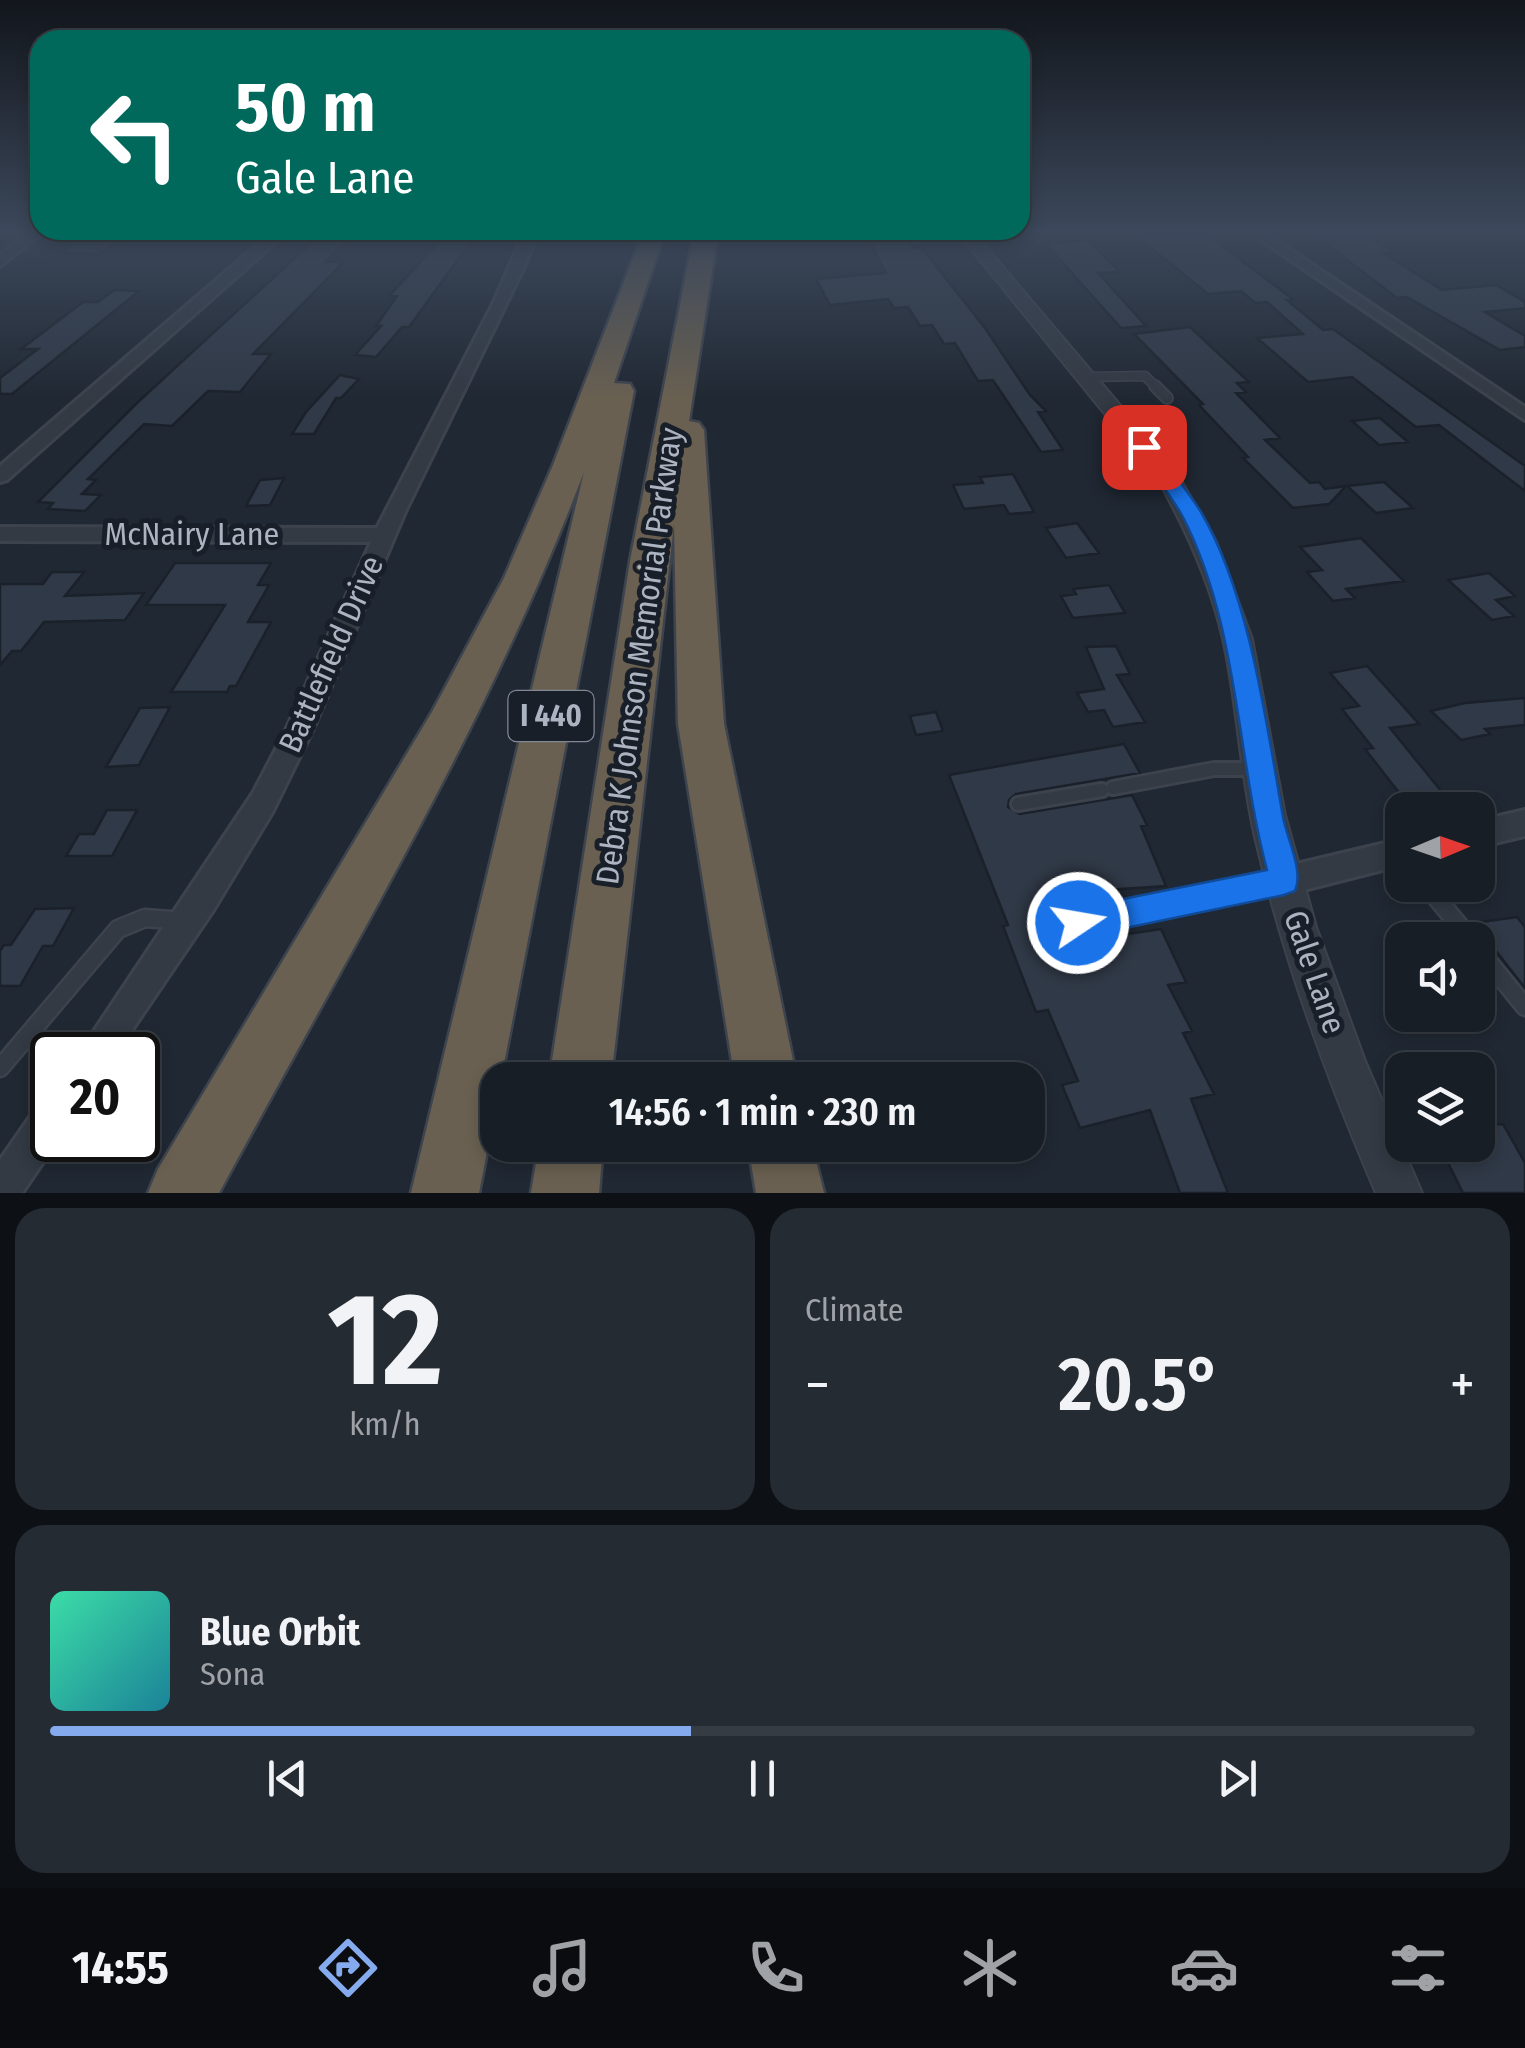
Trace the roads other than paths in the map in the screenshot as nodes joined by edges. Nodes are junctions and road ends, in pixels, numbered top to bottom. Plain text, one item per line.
1 (215, 289) edge
2 (508, 289) edge
3 (633, 289) edge
4 (641, 289) edge
5 (696, 289) edge
6 (1012, 289) edge
7 (1339, 289) edge
8 (690, 321) junction
9 (1087, 378) junction
10 (1168, 398) dead end
11 (1525, 415) edge
12 (0, 476) edge
13 (0, 534) edge
14 (384, 535) junction
15 (1260, 768) junction
16 (1018, 804) dead end
17 (1525, 823) edge
18 (1495, 830) edge
19 (1385, 857) edge
20 (1284, 881) junction
21 (1440, 902) edge
22 (188, 922) junction
23 (1456, 922) edge
24 (1078, 923) dead end
25 (1495, 969) edge
26 (1525, 1007) edge
27 (112, 1032) edge
28 (582, 1062) edge
29 (762, 1062) edge
30 (0, 1068) edge
31 (30, 1149) edge
32 (569, 1162) edge
33 (0, 1192) edge
34 (182, 1193) edge
35 (445, 1193) edge
36 (565, 1193) edge
37 (1399, 1193) edge

1 - 12 street
2 - 14 street, Battlefield Drive
3 - 34 highway
4 - 35 highway, Debra K Johnson Memorial Parkway / I 440
5 - 8 highway, Debra K Johnson Memorial Parkway / I 440
6 - 9 street, Gale Lane
7 - 11 street
8 - 28 highway, Debra K Johnson Memorial Parkway / I 440
8 - 29 highway
9 - 10 lane
9 - 15 street, Gale Lane
13 - 14 street, McNairy Lane
14 - 22 street, Battlefield Drive
15 - 16 lane
15 - 20 street, Gale Lane
17 - 18 street
19 - 20 street
20 - 24 lane
20 - 37 street, Gale Lane
21 - 23 lane
22 - 27 street, Battlefield Drive
22 - 30 lane
25 - 26 lane
31 - 33 street
32 - 36 highway

